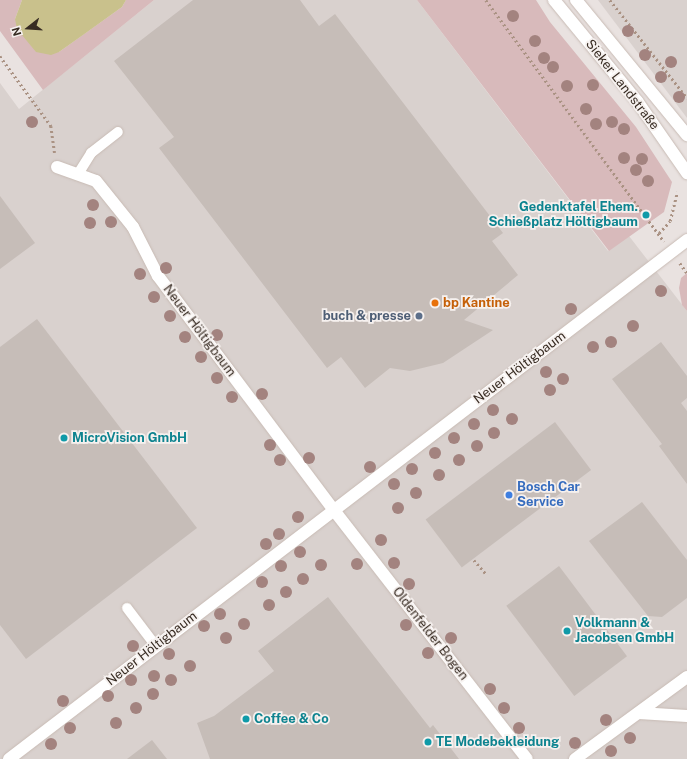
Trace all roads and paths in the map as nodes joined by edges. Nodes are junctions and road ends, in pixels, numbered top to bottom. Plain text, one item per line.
1 (486, 0) edge
2 (554, 0) edge
3 (576, 0) edge
4 (610, 0) edge
5 (0, 56) edge
6 (687, 98) edge
7 (118, 132) dead end
8 (687, 135) edge
9 (57, 167) joint
10 (687, 173) edge
11 (78, 174) junction
12 (677, 192) dead end
13 (687, 233) edge
14 (659, 234) junction
15 (687, 240) edge
16 (687, 247) edge
17 (672, 252) junction
18 (333, 509) junction
19 (474, 560) dead end
20 (486, 574) dead end
21 (127, 608) dead end
22 (156, 646) junction
23 (687, 676) edge
24 (639, 713) junction
25 (687, 716) edge
26 (9, 759) edge
27 (527, 759) edge
28 (575, 759) edge

1 - 14 path
2 - 10 street, Sieker Landstraße
3 - 8 street, Sieker Landstraße
4 - 6 path
5 - 9 path
7 - 11 lane
9 - 11 street, Neuer Höltigbaum
11 - 18 street, Neuer Höltigbaum
12 - 14 path
13 - 17 street
14 - 17 path
15 - 17 street, Neuer Höltigbaum
16 - 17 street
17 - 18 street, Neuer Höltigbaum
18 - 22 street, Neuer Höltigbaum
18 - 27 street, Oldenfelder Bogen
19 - 20 path
21 - 22 lane
22 - 26 street, Neuer Höltigbaum
23 - 24 street
24 - 25 street
24 - 28 street

